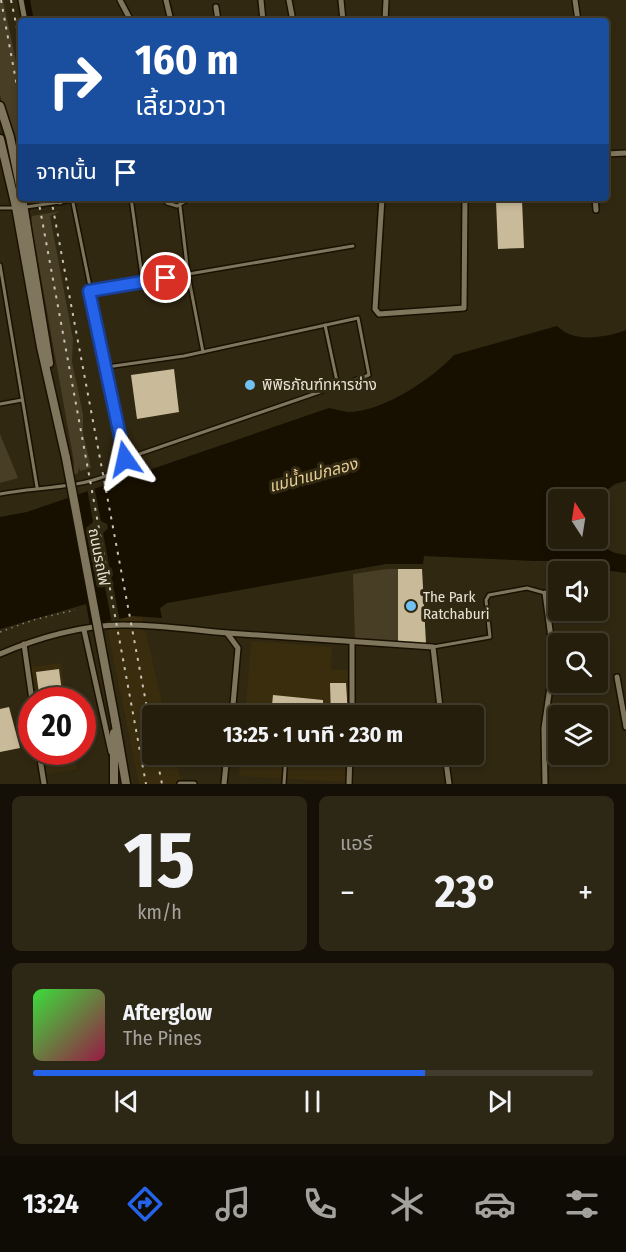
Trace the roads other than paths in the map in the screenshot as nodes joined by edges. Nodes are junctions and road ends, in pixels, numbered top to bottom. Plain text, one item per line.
1 (21, 0) edge
2 (120, 0) edge
3 (166, 0) edge
4 (261, 0) edge
5 (289, 0) edge
6 (341, 0) edge
7 (386, 0) edge
8 (575, 0) edge
9 (216, 6) dead end
10 (24, 18) edge
11 (129, 18) edge
12 (170, 18) edge
13 (218, 18) edge
14 (263, 18) edge
15 (292, 18) edge
16 (343, 18) edge
17 (385, 18) edge
18 (578, 18) edge
19 (0, 106) edge
20 (0, 138) edge
21 (626, 153) edge
22 (609, 154) edge
23 (18, 176) edge
24 (18, 195) edge
25 (50, 201) edge
26 (72, 201) edge
27 (131, 201) edge
28 (166, 201) edge
29 (187, 201) edge
30 (382, 201) edge
31 (465, 201) edge
32 (595, 201) edge
33 (21, 204) edge
34 (180, 206) junction
35 (0, 208) edge
36 (596, 210) dead end
37 (353, 246) dead end
38 (0, 265) edge
39 (188, 274) junction
40 (143, 283) junction
41 (89, 291) junction
42 (325, 325) junction
43 (203, 352) junction
44 (107, 367) junction
45 (338, 386) junction
46 (22, 400) junction
47 (0, 404) edge
48 (125, 459) junction
49 (37, 487) junction
50 (0, 494) edge
51 (545, 593) joint
52 (84, 630) junction
53 (227, 633) junction
54 (352, 643) junction
55 (24, 644) junction
56 (433, 647) junction
57 (0, 654) edge
58 (617, 677) dead end
59 (30, 687) edge
60 (233, 705) edge
61 (352, 705) edge
62 (440, 705) edge
63 (115, 720) junction
64 (626, 727) edge
65 (112, 756) junction
66 (41, 765) edge
67 (226, 765) edge
68 (285, 765) edge
69 (350, 765) edge
70 (447, 765) edge
71 (44, 784) edge
72 (114, 784) edge
73 (126, 784) edge
74 (180, 784) edge
75 (192, 784) edge
76 (224, 784) edge
77 (284, 784) edge
78 (349, 784) edge
79 (449, 784) edge
80 (545, 784) edge

1 - 10 street
2 - 11 street
3 - 12 street
4 - 14 street
5 - 15 street
6 - 16 street
7 - 17 street
8 - 18 street
9 - 13 street
19 - 23 main road
20 - 24 main road, ถนนรถไฟ
21 - 22 street
25 - 33 lane
26 - 41 lane
27 - 40 lane
28 - 34 lane
29 - 34 lane
30 - 31 street
32 - 36 street
33 - 35 lane
33 - 63 main road, ถนนรถไฟ, bridge
34 - 39 lane
37 - 39 lane
38 - 46 lane
39 - 40 lane
39 - 43 lane
40 - 41 lane
41 - 44 lane
42 - 43 lane
42 - 45 lane
42 - 45 lane
43 - 44 lane
44 - 48 lane
45 - 48 lane
46 - 47 lane
46 - 49 lane
48 - 49 lane
49 - 50 lane
51 - 56 lane
51 - 80 street
52 - 53 street
52 - 55 street
52 - 65 street
53 - 54 street
53 - 60 street
54 - 56 street
54 - 61 street
55 - 57 street
55 - 59 street
56 - 62 street
58 - 64 street
63 - 65 main road, ถนนรถไฟ
63 - 73 main road, ถนนรถไฟ
65 - 72 main road, ถนนรถไฟ
66 - 71 street
67 - 76 street
68 - 77 lane
69 - 78 street
70 - 79 street
74 - 75 street

